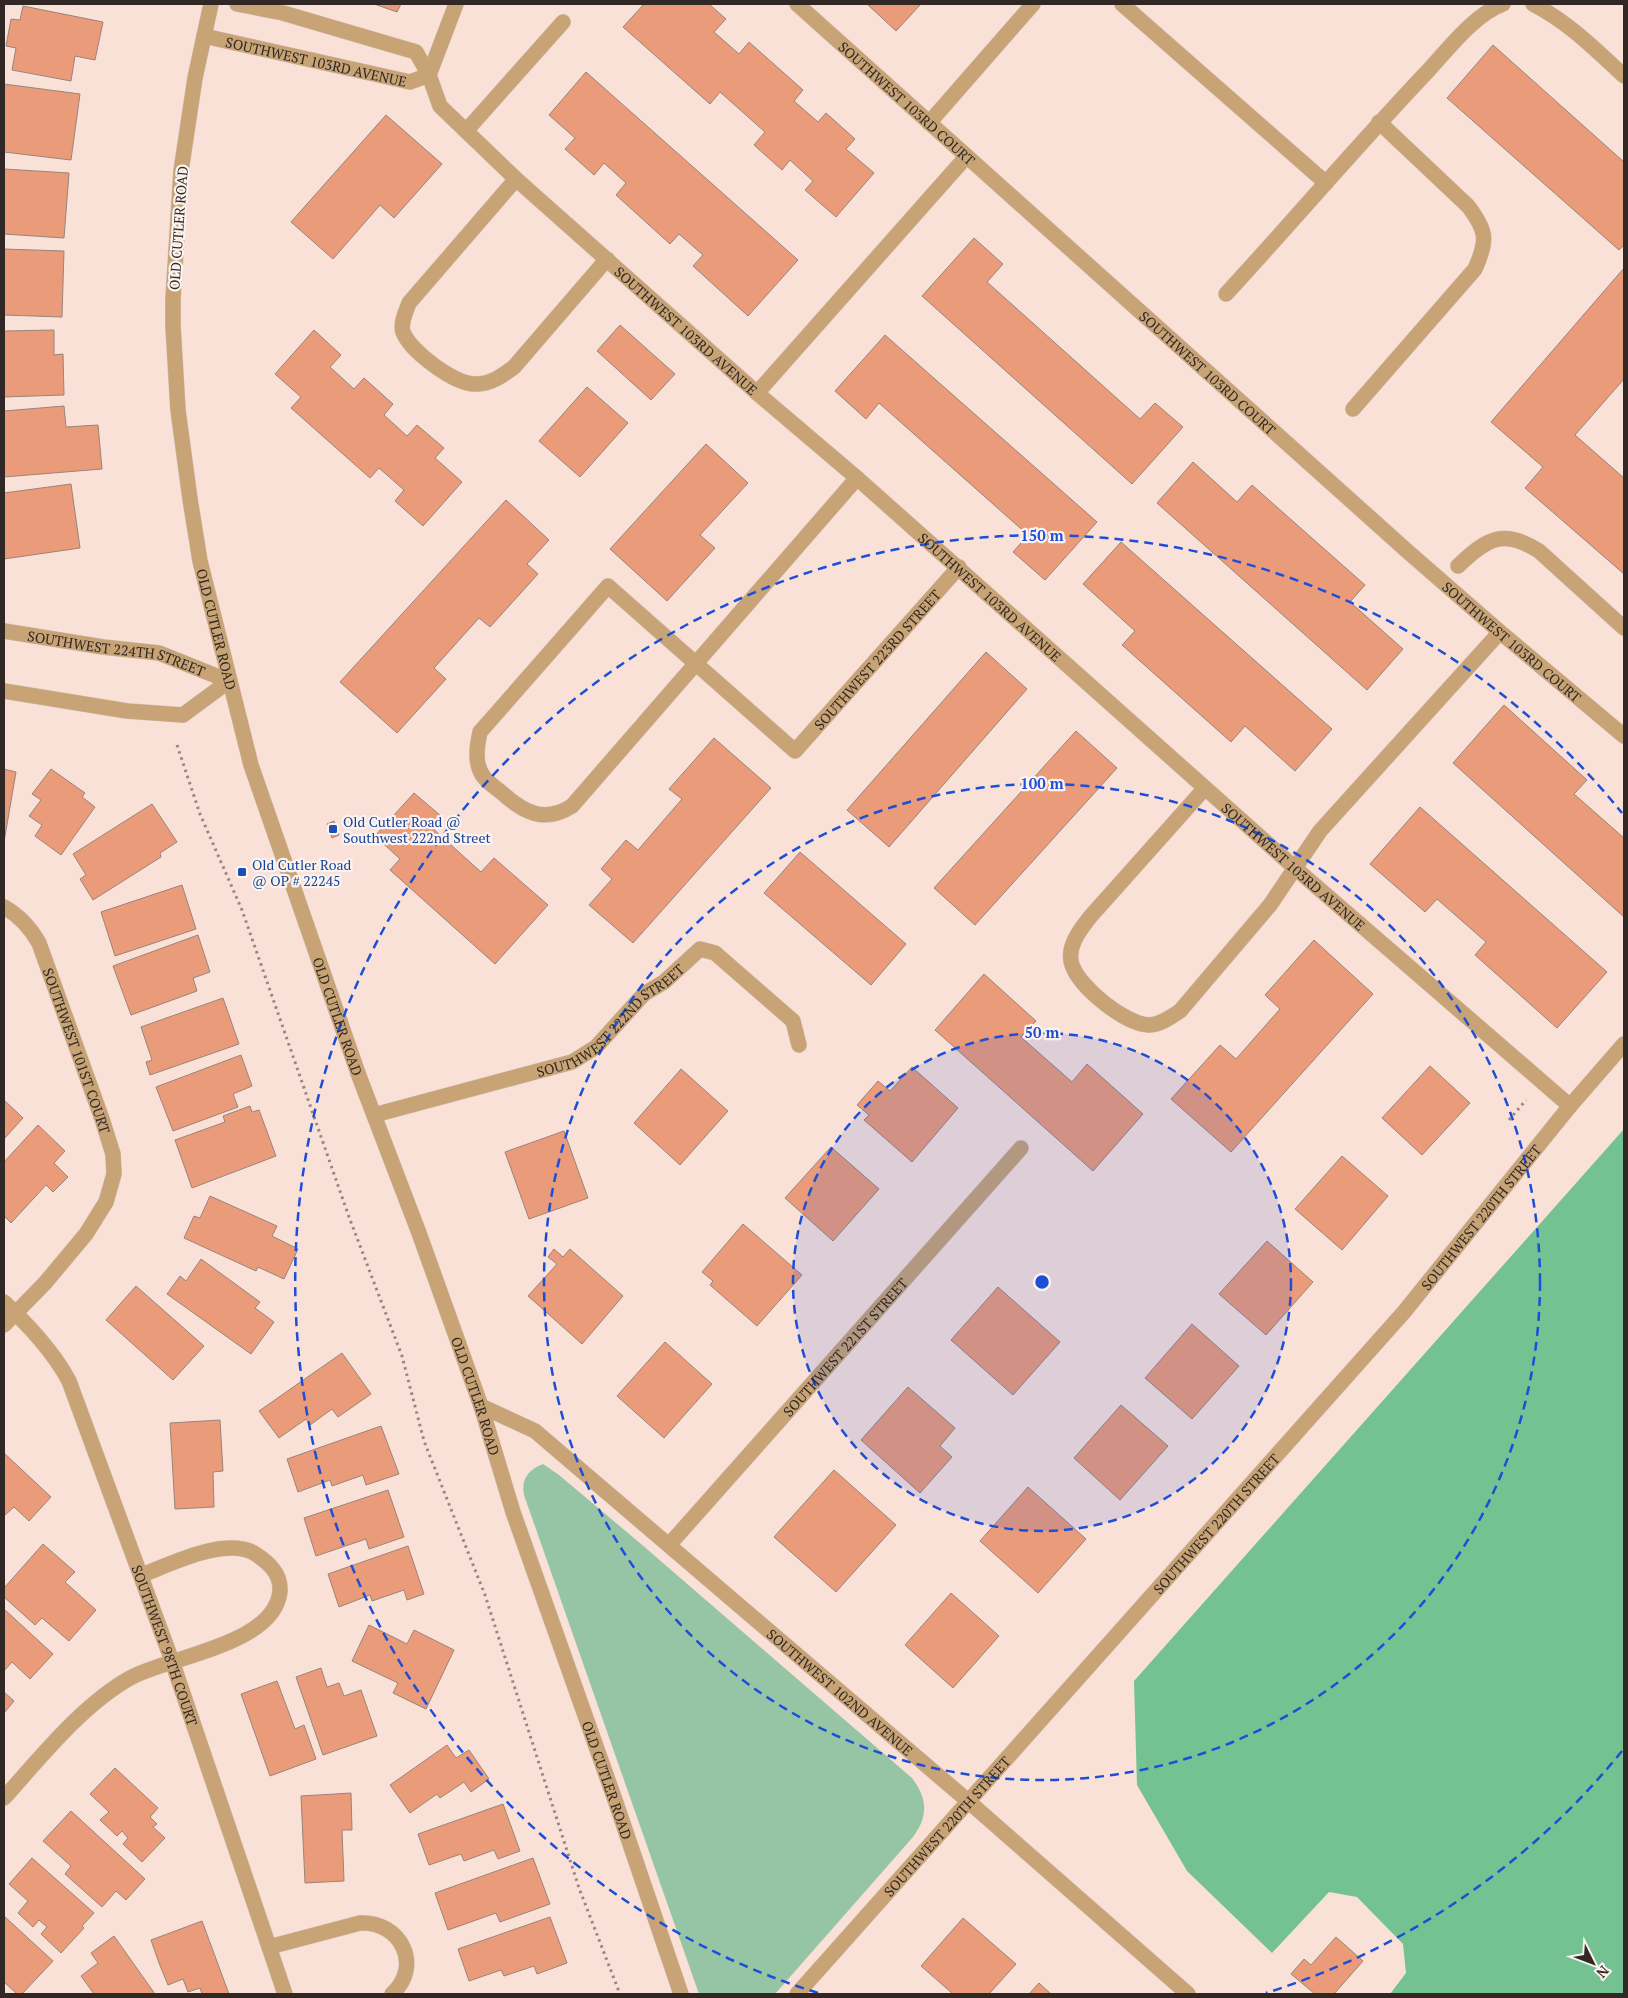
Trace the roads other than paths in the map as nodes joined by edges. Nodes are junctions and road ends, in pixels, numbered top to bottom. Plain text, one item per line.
1 (211, 4) edge
2 (237, 4) edge
3 (456, 4) edge
4 (797, 4) edge
5 (1033, 4) edge
6 (1122, 4) edge
7 (1503, 4) edge
8 (1533, 4) edge
9 (563, 22) dead end
10 (204, 36) junction
11 (429, 75) junction
12 (1624, 76) edge
13 (1379, 122) junction
14 (929, 123) junction
15 (466, 131) junction
16 (966, 157) junction
17 (516, 179) junction
18 (1326, 183) junction
19 (607, 259) junction
20 (1226, 294) dead end
21 (757, 393) junction
22 (1353, 409) dead end
23 (858, 478) junction
24 (1458, 566) dead end
25 (958, 567) junction
26 (1624, 628) edge
27 (4, 631) edge
28 (1500, 632) junction
29 (696, 664) junction
30 (229, 682) junction
31 (4, 691) edge
32 (1624, 736) edge
33 (1205, 788) junction
34 (1295, 868) junction
35 (4, 907) edge
36 (1624, 1044) edge
37 (799, 1045) dead end
38 (1570, 1106) junction
39 (374, 1115) junction
40 (1021, 1148) dead end
41 (4, 1302) edge
42 (15, 1313) junction
43 (4, 1325) edge
44 (481, 1406) junction
45 (669, 1545) junction
46 (142, 1576) junction
47 (172, 1661) junction
48 (4, 1798) edge
49 (968, 1801) junction
50 (269, 1947) junction
51 (285, 1994) edge
52 (392, 1994) edge
53 (681, 1994) edge
54 (798, 1994) edge
55 (1188, 1994) edge

1 - 10 street, OLD CUTLER ROAD
2 - 11 street, SOUTHWEST 103RD AVENUE
3 - 11 street
4 - 14 street, SOUTHWEST 103RD COURT
5 - 14 street
6 - 18 street
7 - 13 street
8 - 12 street
9 - 15 street
10 - 11 street, SOUTHWEST 103RD AVENUE
10 - 30 street, OLD CUTLER ROAD
11 - 15 street, SOUTHWEST 103RD AVENUE
13 - 18 street
13 - 22 street
14 - 16 street, SOUTHWEST 103RD COURT
15 - 17 street, SOUTHWEST 103RD AVENUE
16 - 21 street
16 - 28 street, SOUTHWEST 103RD COURT
17 - 19 street, SOUTHWEST 103RD AVENUE
17 - 19 street
18 - 20 street
19 - 21 street, SOUTHWEST 103RD AVENUE
21 - 23 street, SOUTHWEST 103RD AVENUE
23 - 25 street, SOUTHWEST 103RD AVENUE
23 - 29 street
24 - 26 street
25 - 29 street, SOUTHWEST 223RD STREET
25 - 33 street, SOUTHWEST 103RD AVENUE
27 - 30 street, SOUTHWEST 224TH STREET
28 - 32 street, SOUTHWEST 103RD COURT
28 - 34 street
29 - 29 street
30 - 31 street, SOUTHWEST 224TH STREET
30 - 39 street, OLD CUTLER ROAD
33 - 34 street, SOUTHWEST 103RD AVENUE
33 - 34 street
34 - 38 street, SOUTHWEST 103RD AVENUE
35 - 42 street, SOUTHWEST 101ST COURT
36 - 38 street, SOUTHWEST 220TH STREET
37 - 39 street, SOUTHWEST 222ND STREET
38 - 49 street, SOUTHWEST 220TH STREET
39 - 44 street, OLD CUTLER ROAD
40 - 45 street, SOUTHWEST 221ST STREET
41 - 42 street, SOUTHWEST 98TH COURT
42 - 43 street
42 - 46 street, SOUTHWEST 98TH COURT
44 - 45 street, SOUTHWEST 102ND AVENUE
44 - 53 street, OLD CUTLER ROAD
45 - 49 street, SOUTHWEST 102ND AVENUE
46 - 47 street, SOUTHWEST 98TH COURT
46 - 47 street
47 - 48 street
47 - 50 street, SOUTHWEST 98TH COURT
49 - 54 street, SOUTHWEST 220TH STREET
49 - 55 street, SOUTHWEST 102ND AVENUE
50 - 51 street, SOUTHWEST 98TH COURT
50 - 52 street

